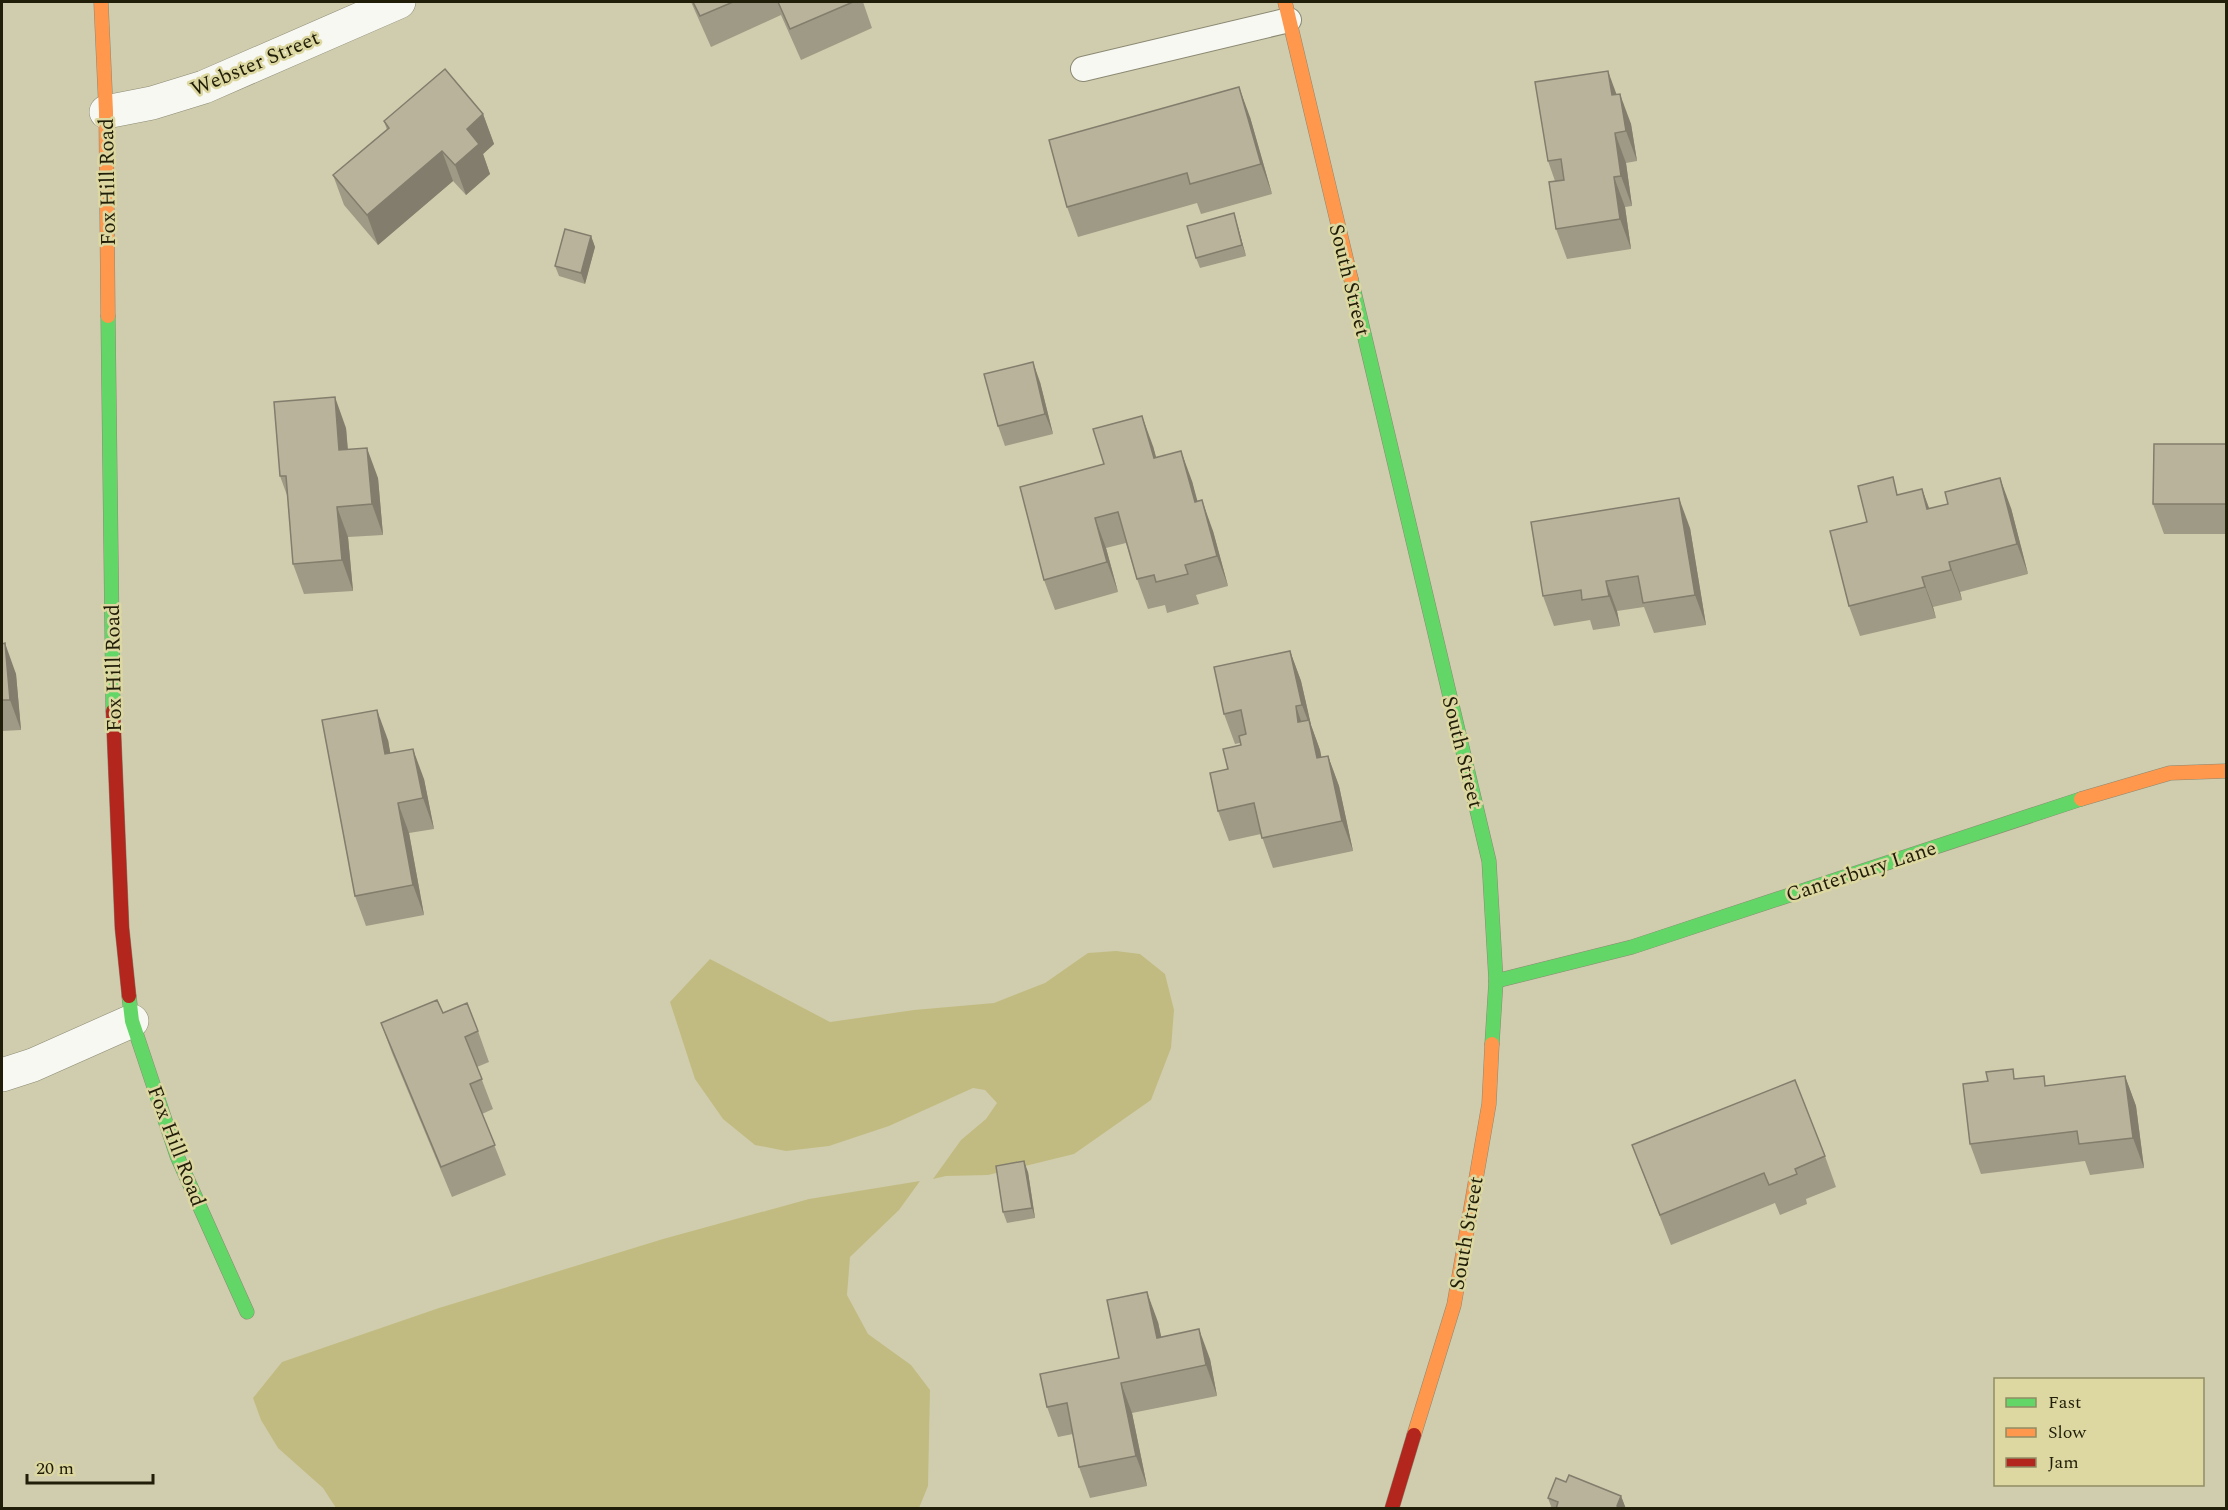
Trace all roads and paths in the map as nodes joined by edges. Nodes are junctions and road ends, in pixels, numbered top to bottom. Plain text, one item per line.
1 (100, 2) edge
2 (399, 2) edge
3 (1287, 10) edge
4 (1083, 69) dead end
5 (106, 112) junction
6 (2226, 771) edge
7 (1496, 981) junction
8 (132, 1021) junction
9 (2, 1075) edge
10 (247, 1312) dead end
11 (1392, 1509) edge

1 - 5 street, Fox Hill Road
2 - 5 street, Webster Street
3 - 4 lane
3 - 7 street, South Street
5 - 8 street, Fox Hill Road
6 - 7 street, Canterbury Lane
7 - 11 street, South Street
8 - 9 street
8 - 10 street, Fox Hill Road

